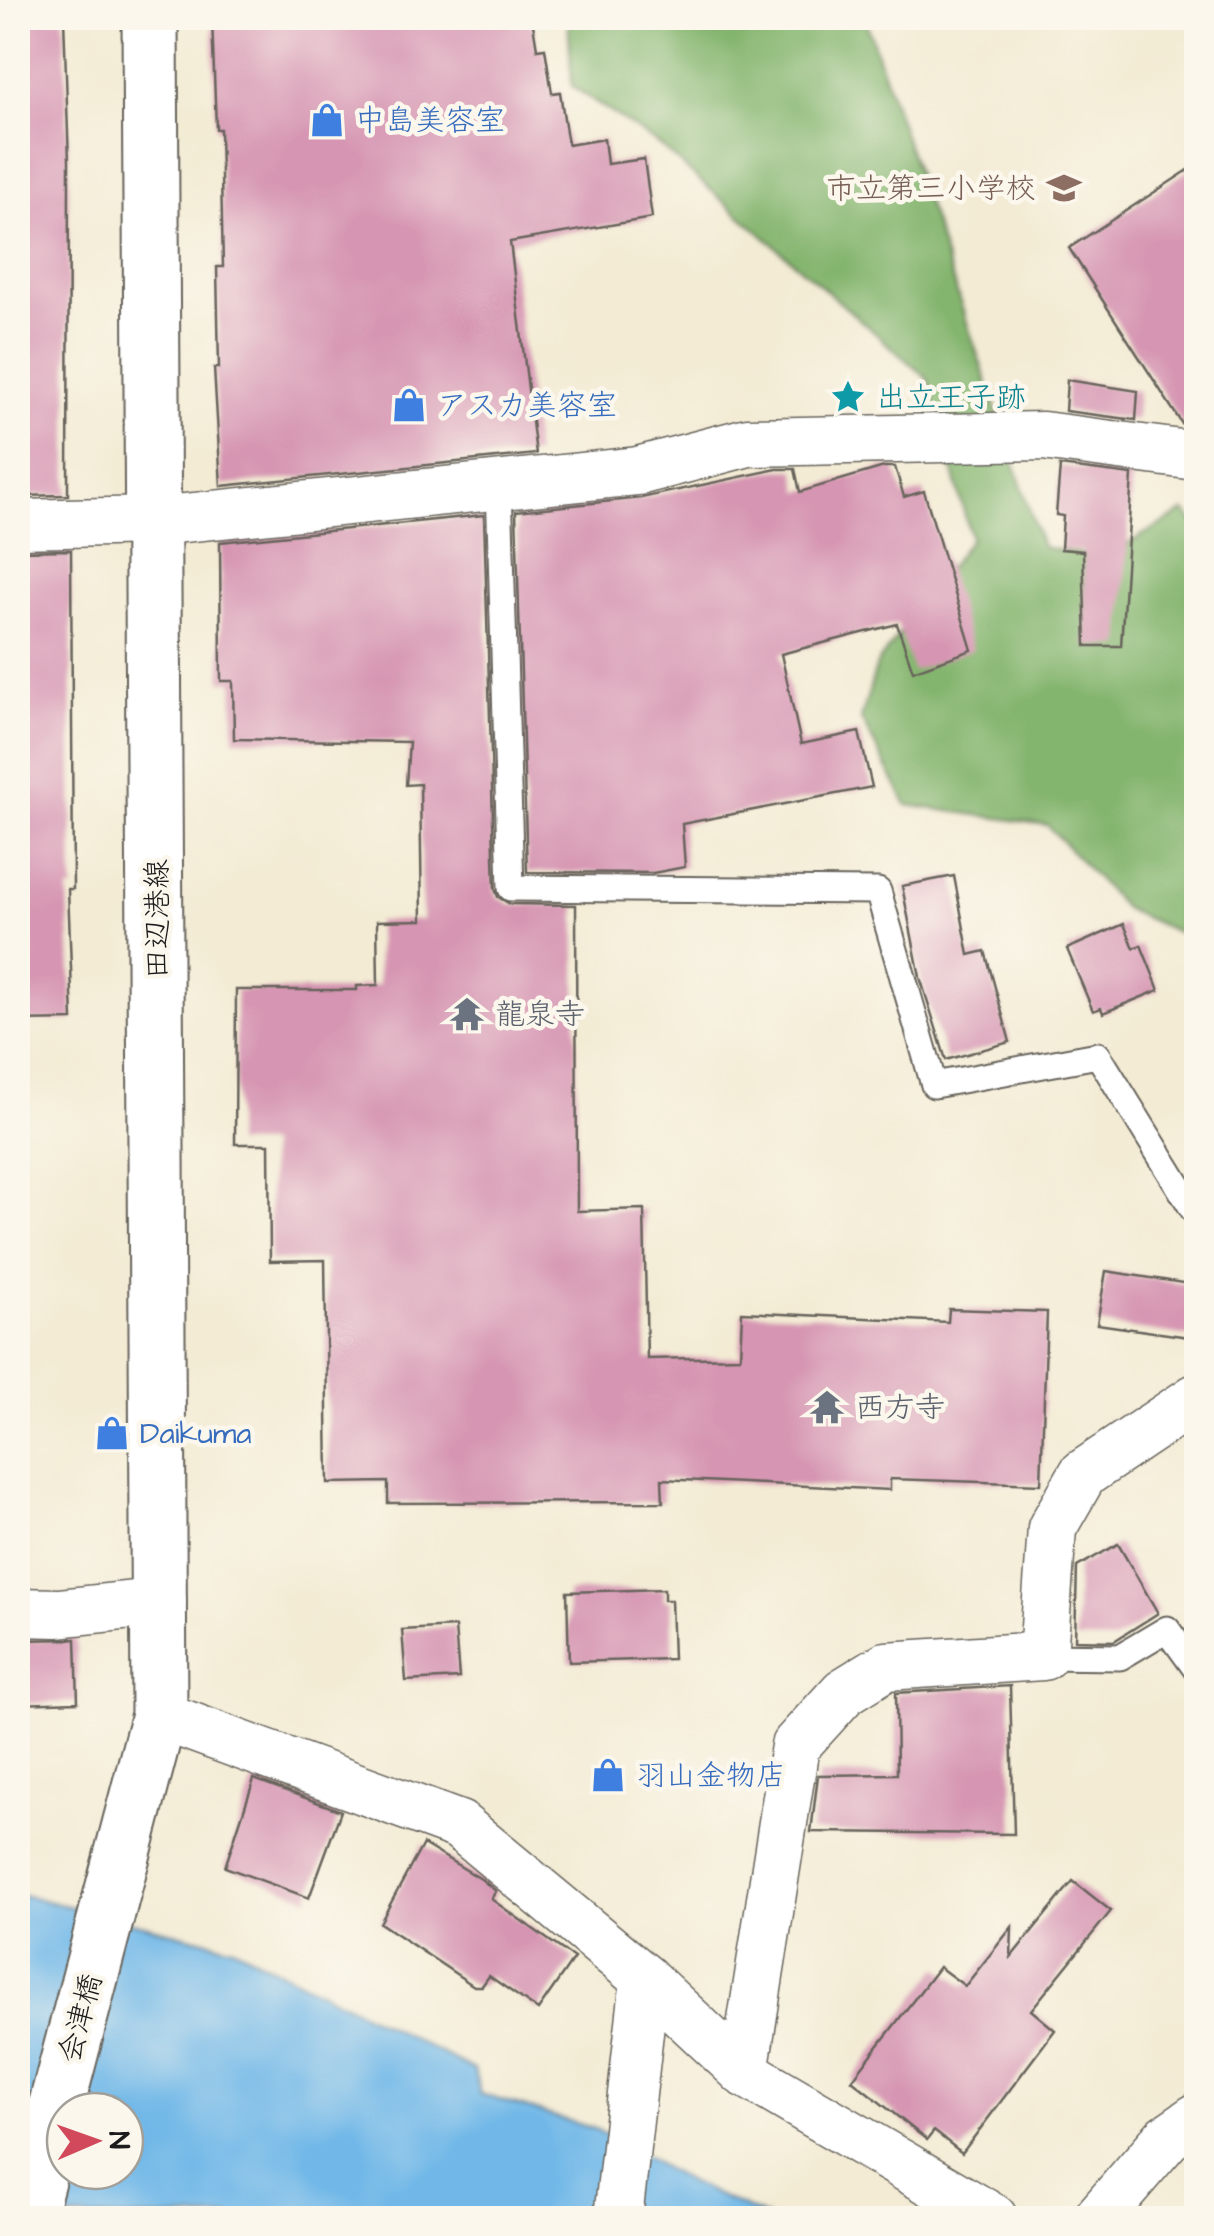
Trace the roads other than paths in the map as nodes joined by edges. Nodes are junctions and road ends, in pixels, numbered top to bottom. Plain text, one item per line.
1 (150, 18) edge
2 (1196, 456) edge
3 (499, 485) junction
4 (155, 522) junction
5 (18, 524) edge
6 (1196, 1214) edge
7 (1196, 1398) edge
8 (162, 1602) junction
9 (18, 1612) edge
10 (1043, 1656) junction
11 (1196, 1669) edge
12 (159, 1715) junction
13 (133, 1818) joint
14 (646, 1980) junction
15 (744, 2072) junction
16 (1196, 2118) edge
17 (27, 2218) edge
18 (618, 2218) edge
19 (993, 2218) edge
20 (1098, 2218) edge

1 - 4 main road, 田辺港線
2 - 3 street
3 - 4 street
3 - 6 lane
4 - 5 street
4 - 8 main road, 田辺港線
7 - 10 street
8 - 9 street
8 - 12 main road, 田辺港線
10 - 11 lane
10 - 15 street
12 - 13 main road, 田辺港線
12 - 14 street
13 - 17 main road, 会津橋
14 - 15 street
14 - 18 street
15 - 19 street
16 - 20 street

